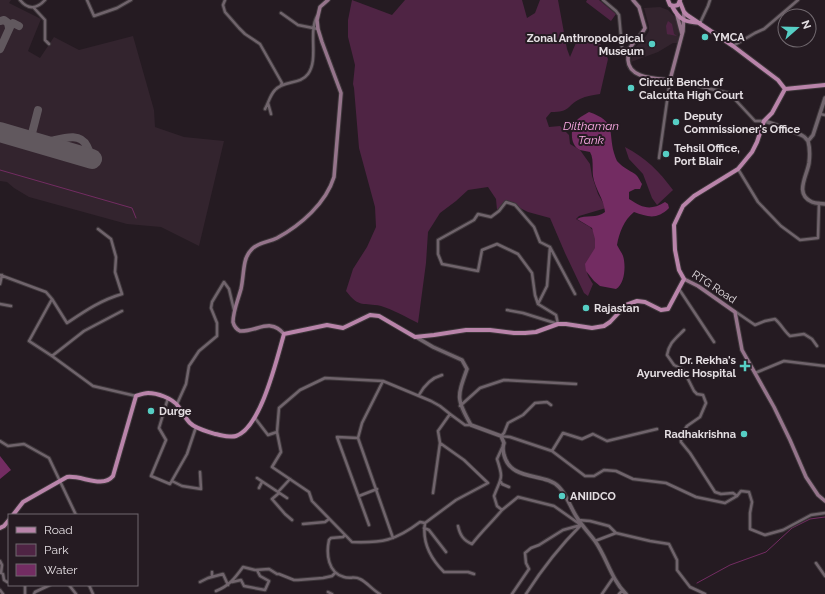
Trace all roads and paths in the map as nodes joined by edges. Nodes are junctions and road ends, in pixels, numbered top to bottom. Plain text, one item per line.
1 (20, 0) edge
2 (45, 0) edge
3 (87, 0) edge
4 (131, 0) edge
5 (225, 0) edge
6 (328, 0) edge
7 (603, 0) edge
8 (633, 0) edge
9 (710, 0) edge
10 (798, 0) edge
11 (680, 1) edge
12 (668, 2) edge
13 (34, 8) junction
14 (319, 11) junction
15 (684, 12) junction
16 (281, 13) dead end
17 (677, 15) junction
18 (685, 20) junction
19 (700, 23) junction
20 (312, 28) junction
21 (318, 29) junction
22 (682, 35) junction
23 (49, 44) dead end
24 (732, 46) junction
25 (630, 48) junction
26 (670, 80) junction
27 (281, 85) junction
28 (825, 85) edge
29 (785, 89) junction
30 (825, 98) edge
31 (268, 102) junction
32 (265, 110) dead end
33 (271, 114) dead end
34 (820, 114) junction
35 (825, 116) edge
36 (764, 121) junction
37 (808, 140) junction
38 (659, 158) dead end
39 (738, 169) junction
40 (819, 203) junction
41 (825, 204) edge
42 (98, 229) dead end
43 (550, 247) junction
44 (1, 275) edge
45 (684, 279) junction
46 (0, 284) edge
47 (679, 289) junction
48 (576, 294) dead end
49 (52, 299) junction
50 (0, 304) edge
51 (538, 304) junction
52 (11, 306) dead end
53 (507, 310) dead end
54 (122, 311) dead end
55 (234, 312) junction
56 (735, 312) junction
57 (558, 324) junction
58 (684, 330) dead end
59 (284, 334) junction
60 (415, 337) junction
61 (714, 342) dead end
62 (817, 346) dead end
63 (52, 356) junction
64 (825, 366) edge
65 (755, 373) junction
66 (442, 376) dead end
67 (383, 382) junction
68 (576, 384) dead end
69 (419, 395) junction
70 (136, 396) junction
71 (168, 398) junction
72 (177, 404) junction
73 (551, 405) dead end
74 (460, 406) junction
75 (450, 414) junction
76 (255, 418) junction
77 (471, 425) junction
78 (196, 428) junction
79 (657, 429) dead end
80 (277, 432) junction
81 (501, 436) junction
82 (358, 438) junction
83 (0, 441) edge
84 (440, 443) junction
85 (502, 448) junction
86 (552, 451) junction
87 (200, 472) dead end
88 (257, 478) dead end
89 (290, 479) junction
90 (60, 480) junction
91 (172, 481) junction
92 (262, 482) junction
93 (501, 482) junction
94 (509, 487) dead end
95 (259, 488) dead end
96 (377, 489) junction
97 (278, 492) junction
98 (433, 493) dead end
99 (358, 496) junction
100 (737, 496) junction
101 (286, 498) dead end
102 (825, 501) edge
103 (502, 510) junction
104 (825, 513) edge
105 (14, 514) edge
106 (76, 514) edge
107 (329, 519) junction
108 (292, 520) dead end
109 (578, 520) junction
110 (8, 521) edge
111 (425, 523) junction
112 (303, 524) dead end
113 (369, 525) dead end
114 (581, 525) junction
115 (458, 526) dead end
116 (0, 528) edge
117 (424, 528) junction
118 (616, 533) junction
119 (345, 535) junction
120 (393, 538) junction
121 (595, 541) junction
122 (446, 552) dead end
123 (0, 561) edge
124 (816, 563) dead end
125 (257, 570) junction
126 (212, 572) dead end
127 (335, 573) junction
128 (0, 574) edge
129 (474, 574) dead end
130 (825, 576) edge
131 (212, 577) junction
132 (613, 578) junction
133 (7, 582) dead end
134 (200, 582) dead end
135 (232, 582) junction
136 (228, 585) junction
137 (48, 586) edge
138 (70, 586) edge
139 (0, 590) edge
140 (216, 591) dead end
141 (328, 592) dead end
142 (624, 593) edge
143 (3, 594) edge
144 (34, 594) edge
145 (76, 594) edge
146 (332, 594) edge
147 (380, 594) edge
148 (512, 594) edge
149 (526, 594) edge
150 (602, 594) edge
151 (619, 594) edge
152 (705, 594) edge

1 - 13 street
2 - 13 street
3 - 4 street
5 - 27 street
6 - 14 main road
7 - 25 street
8 - 25 main road
9 - 19 street
10 - 24 street
11 - 12 main road
11 - 15 main road
12 - 17 main road
13 - 23 street
14 - 20 street
14 - 21 main road
15 - 17 main road
15 - 18 main road
15 - 19 main road
16 - 20 street
17 - 18 main road
17 - 22 main road
18 - 19 main road
18 - 22 main road
19 - 24 main road
20 - 21 street
20 - 27 street
21 - 55 main road
22 - 26 main road
24 - 29 main road
25 - 26 main road
26 - 36 street
26 - 38 street
27 - 31 street
28 - 29 main road
29 - 36 main road, RTG Road
30 - 34 street
31 - 32 street
31 - 33 street
34 - 35 street
34 - 37 street
36 - 37 street
36 - 39 main road, RTG Road
37 - 40 street
39 - 40 street
39 - 45 main road, RTG Road
40 - 41 street
42 - 49 street
43 - 48 street
43 - 51 street
43 - 51 street
44 - 46 street
44 - 49 street
45 - 47 main road
45 - 56 main road, RTG Road
47 - 57 main road
47 - 61 street
49 - 63 street
50 - 52 street
51 - 57 street
53 - 57 street
54 - 63 street
55 - 59 main road
55 - 72 street
56 - 62 street
56 - 65 main road, RTG Road
57 - 60 main road
58 - 100 street
59 - 60 main road
59 - 76 main road
60 - 74 street
63 - 70 street
64 - 65 street
65 - 102 main road, RTG Road
66 - 69 street
67 - 69 street
67 - 80 street
67 - 82 street
68 - 74 street
69 - 75 street
70 - 71 main road
70 - 90 main road
71 - 72 main road
71 - 91 street
72 - 78 main road
73 - 81 street
74 - 77 street
75 - 77 street
75 - 84 street
76 - 78 main road
76 - 80 street
77 - 81 street
78 - 91 street
79 - 86 street
80 - 89 street
81 - 85 street
81 - 86 street
82 - 96 street
82 - 99 street
83 - 90 street
84 - 98 street
84 - 111 street
85 - 93 street
85 - 109 street
86 - 100 street
87 - 91 street
88 - 92 street
89 - 97 street
89 - 107 street
90 - 105 main road
90 - 106 street
92 - 95 street
92 - 97 street
93 - 94 street
93 - 103 street
96 - 99 street
96 - 120 street
97 - 101 street
97 - 108 street
99 - 113 street
100 - 104 street
103 - 114 street
103 - 115 street
107 - 112 street
107 - 119 street
109 - 114 street
109 - 118 street
110 - 116 main road
111 - 117 street
111 - 120 street
114 - 121 street
114 - 148 street
114 - 149 street
117 - 122 street
117 - 129 street
118 - 121 street
118 - 152 street
119 - 120 street
119 - 127 street
121 - 132 street
123 - 128 street
124 - 130 street
125 - 127 street
125 - 135 street
125 - 135 street
126 - 131 street
127 - 147 street
128 - 133 street
131 - 134 street
131 - 136 street
132 - 142 street
132 - 150 street
135 - 136 street
136 - 140 street
137 - 144 street
138 - 145 street
139 - 143 street
141 - 146 street
142 - 151 street

